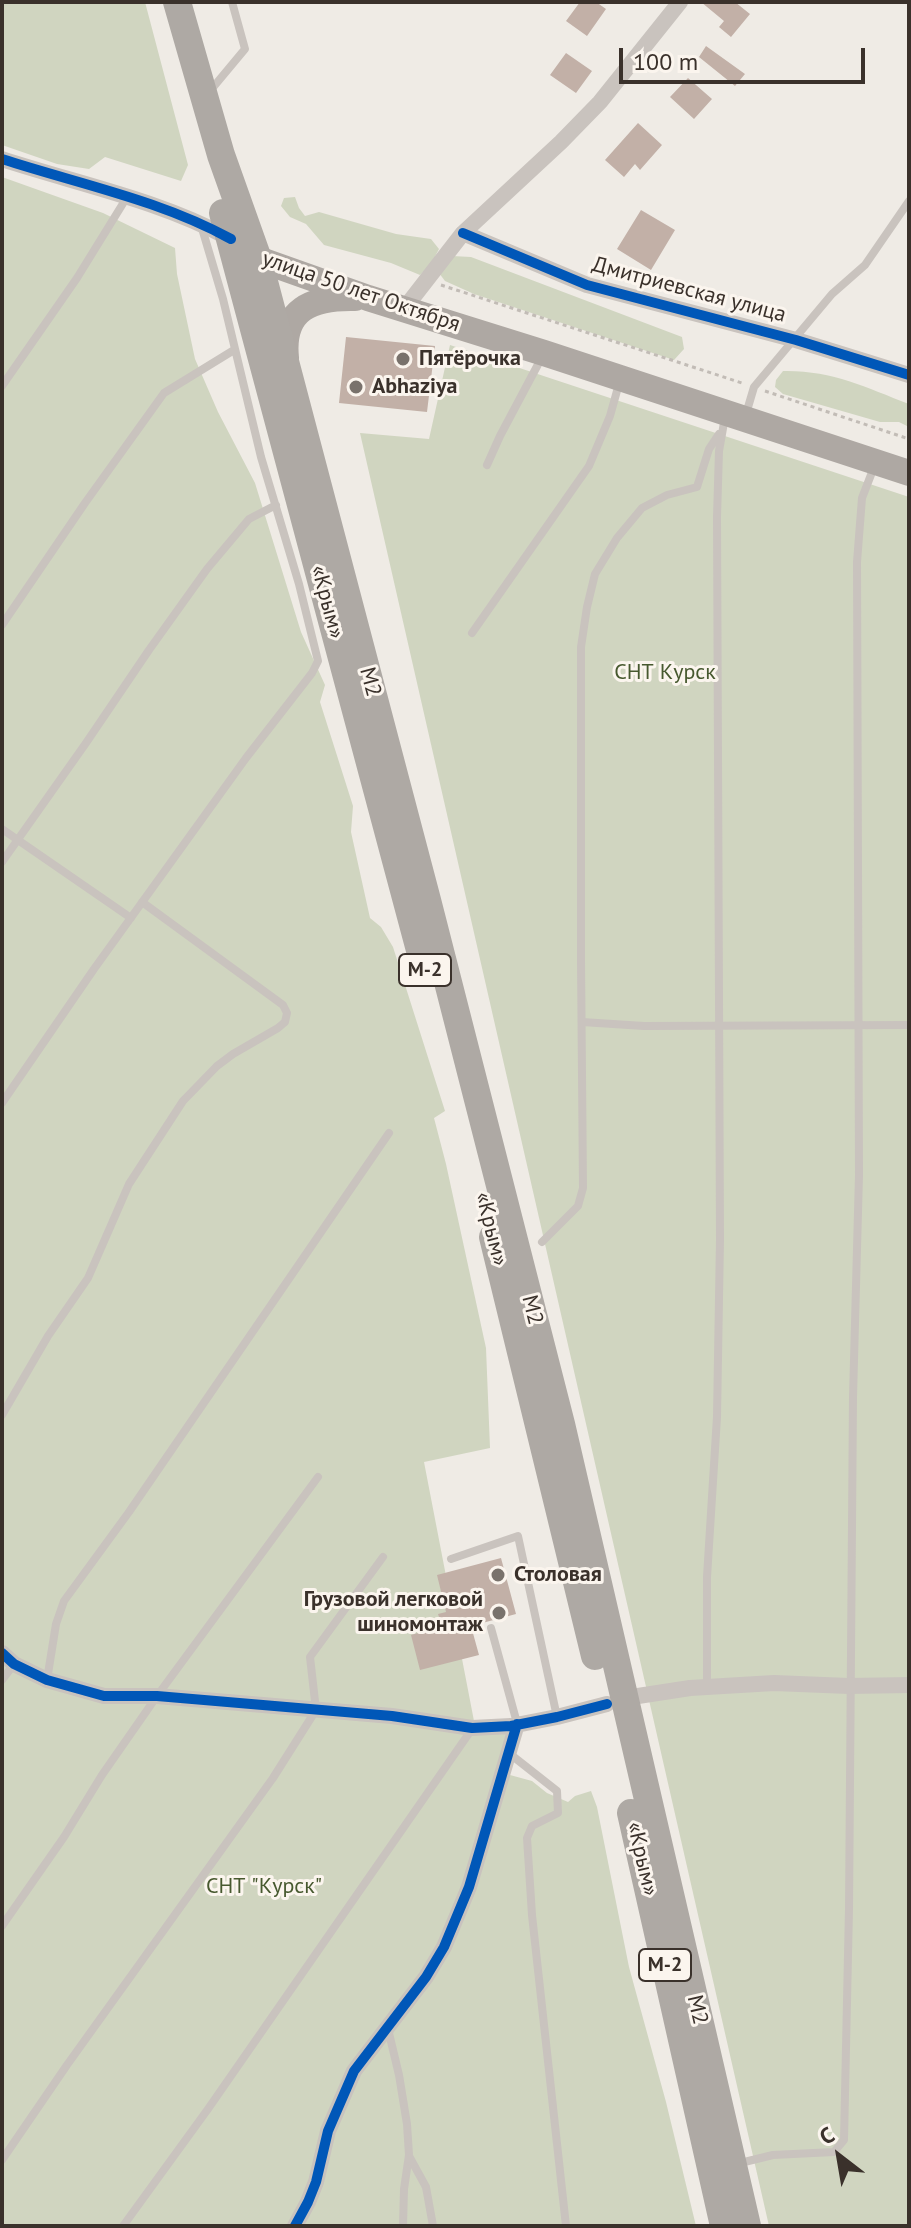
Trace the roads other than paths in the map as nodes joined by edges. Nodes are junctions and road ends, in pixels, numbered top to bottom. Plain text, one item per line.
1 (162, 2) edge
2 (177, 2) edge
3 (232, 2) edge
4 (680, 2) edge
5 (204, 98) junction
6 (2, 159) edge
7 (127, 197) junction
8 (909, 201) edge
9 (201, 222) junction
10 (463, 233) junction
11 (231, 239) junction
12 (258, 259) junction
13 (368, 298) junction
14 (404, 309) junction
15 (796, 340) junction
16 (234, 350) junction
17 (544, 353) junction
18 (286, 362) junction
19 (909, 375) edge
20 (621, 378) junction
21 (2, 386) edge
22 (731, 420) junction
23 (876, 462) junction
24 (487, 465) dead end
25 (909, 473) edge
26 (276, 505) junction
27 (2, 625) edge
28 (472, 633) dead end
29 (2, 829) edge
30 (17, 839) junction
31 (2, 862) edge
32 (142, 902) junction
33 (131, 918) junction
34 (582, 1022) junction
35 (859, 1025) junction
36 (909, 1025) edge
37 (720, 1027) junction
38 (2, 1103) edge
39 (389, 1133) dead end
40 (542, 1242) dead end
41 (2, 1415) edge
42 (318, 1477) dead end
43 (383, 1557) dead end
44 (451, 1559) dead end
45 (491, 1628) dead end
46 (8, 1659) edge
47 (2, 1680) edge
48 (47, 1680) junction
49 (909, 1685) edge
50 (849, 1686) junction
51 (707, 1687) junction
52 (157, 1696) junction
53 (616, 1701) junction
54 (316, 1710) junction
55 (557, 1717) junction
56 (517, 1724) junction
57 (472, 1728) junction
58 (510, 1754) junction
59 (2, 1926) edge
60 (388, 2028) junction
61 (409, 2155) junction
62 (2, 2160) edge
63 (733, 2165) junction
64 (123, 2226) edge
65 (295, 2226) edge
66 (403, 2226) edge
67 (433, 2226) edge
68 (566, 2226) edge
69 (724, 2226) edge
70 (747, 2226) edge

1 - 11 highway, «Крым»
2 - 5 highway, М2
3 - 5 lane
4 - 10 street
5 - 12 highway, М2
6 - 7 street, улица 50 лет Октября
7 - 9 street, улица 50 лет Октября
7 - 21 lane
8 - 15 lane
9 - 11 street, улица 50 лет Октября
9 - 16 lane
10 - 14 street
10 - 15 street, Дмитриевская улица
11 - 12 main road, улица 50 лет Октября
11 - 53 highway, «Крым» / М-2
12 - 13 main road, улица 50 лет Октября
12 - 18 highway, М2
13 - 14 main road, улица 50 лет Октября
13 - 18 main road
14 - 17 main road, улица 50 лет Октября
15 - 19 street, Дмитриевская улица
15 - 22 lane
16 - 26 lane
16 - 27 lane
17 - 20 main road, улица 50 лет Октября
17 - 24 lane
18 - 53 highway, М2
20 - 22 main road, улица 50 лет Октября
20 - 28 lane
22 - 23 main road, улица 50 лет Октября
22 - 34 lane
22 - 37 lane
23 - 25 main road, улица 50 лет Октября
23 - 35 lane
26 - 30 lane
26 - 32 lane
29 - 30 lane
30 - 31 lane
30 - 33 lane
32 - 33 lane
32 - 41 lane
33 - 38 lane
34 - 37 lane
34 - 40 lane
35 - 36 lane
35 - 37 lane
35 - 50 lane
37 - 51 lane
39 - 48 lane
42 - 52 lane
43 - 54 lane
44 - 55 lane
45 - 56 lane
46 - 47 lane
46 - 48 street
48 - 52 street
49 - 50 street
50 - 51 street
50 - 63 lane
51 - 53 street
52 - 54 street
52 - 59 lane
53 - 55 street
53 - 63 highway, М2
53 - 69 highway, «Крым» / М-2
54 - 57 street
54 - 62 lane
55 - 56 street
56 - 57 street
56 - 58 street
57 - 64 lane
58 - 60 street
58 - 68 lane
60 - 61 lane
60 - 65 street
61 - 66 lane
61 - 67 lane
63 - 70 highway, М2

